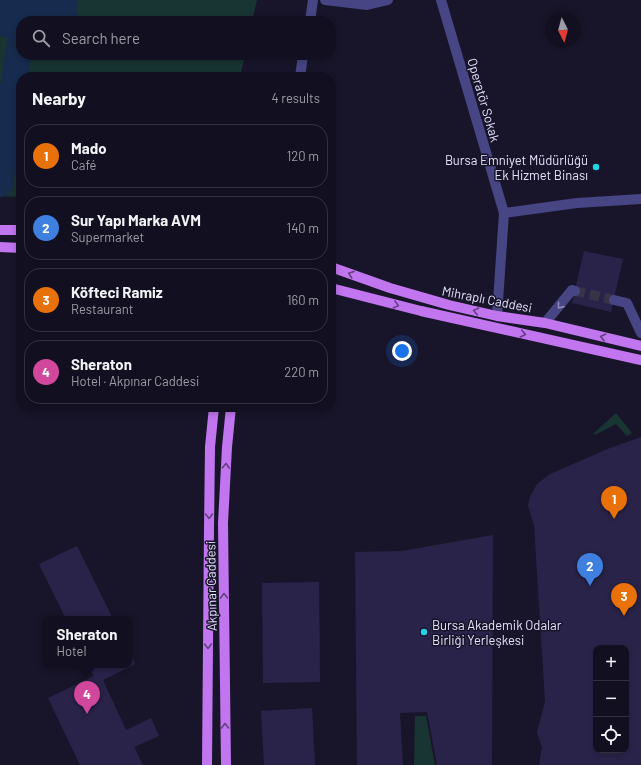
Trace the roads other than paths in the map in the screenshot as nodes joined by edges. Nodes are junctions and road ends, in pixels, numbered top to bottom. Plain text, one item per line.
1 (313, 0) edge
2 (325, 0) edge
3 (388, 0) edge
4 (441, 0) edge
5 (311, 16) edge
6 (303, 60) edge
7 (301, 72) edge
8 (641, 198) edge
9 (504, 213) junction
10 (0, 230) edge
11 (16, 230) edge
12 (0, 247) edge
13 (16, 248) edge
14 (336, 268) edge
15 (336, 289) edge
16 (575, 291) dead end
17 (614, 300) tunnel mouth
18 (497, 316) junction
19 (545, 323) junction
20 (641, 333) edge
21 (641, 346) edge
22 (641, 360) edge
23 (214, 412) edge
24 (230, 412) edge
25 (207, 765) edge
26 (226, 765) edge

1 - 5 street
2 - 3 street
4 - 9 street, Operatör Sokak
6 - 7 street
8 - 9 street
9 - 18 street
10 - 11 main road
12 - 13 main road
18 -> 14 main road, Mihraplı Caddesi
15 -> 22 main road, Mihraplı Caddesi
16 -> 19 street
17 - 20 street
18 - 19 main road, Mihraplı Caddesi
21 -> 19 main road, Mihraplı Caddesi
23 -> 25 main road, Akpınar Caddesi
26 -> 24 main road, Akpınar Caddesi

